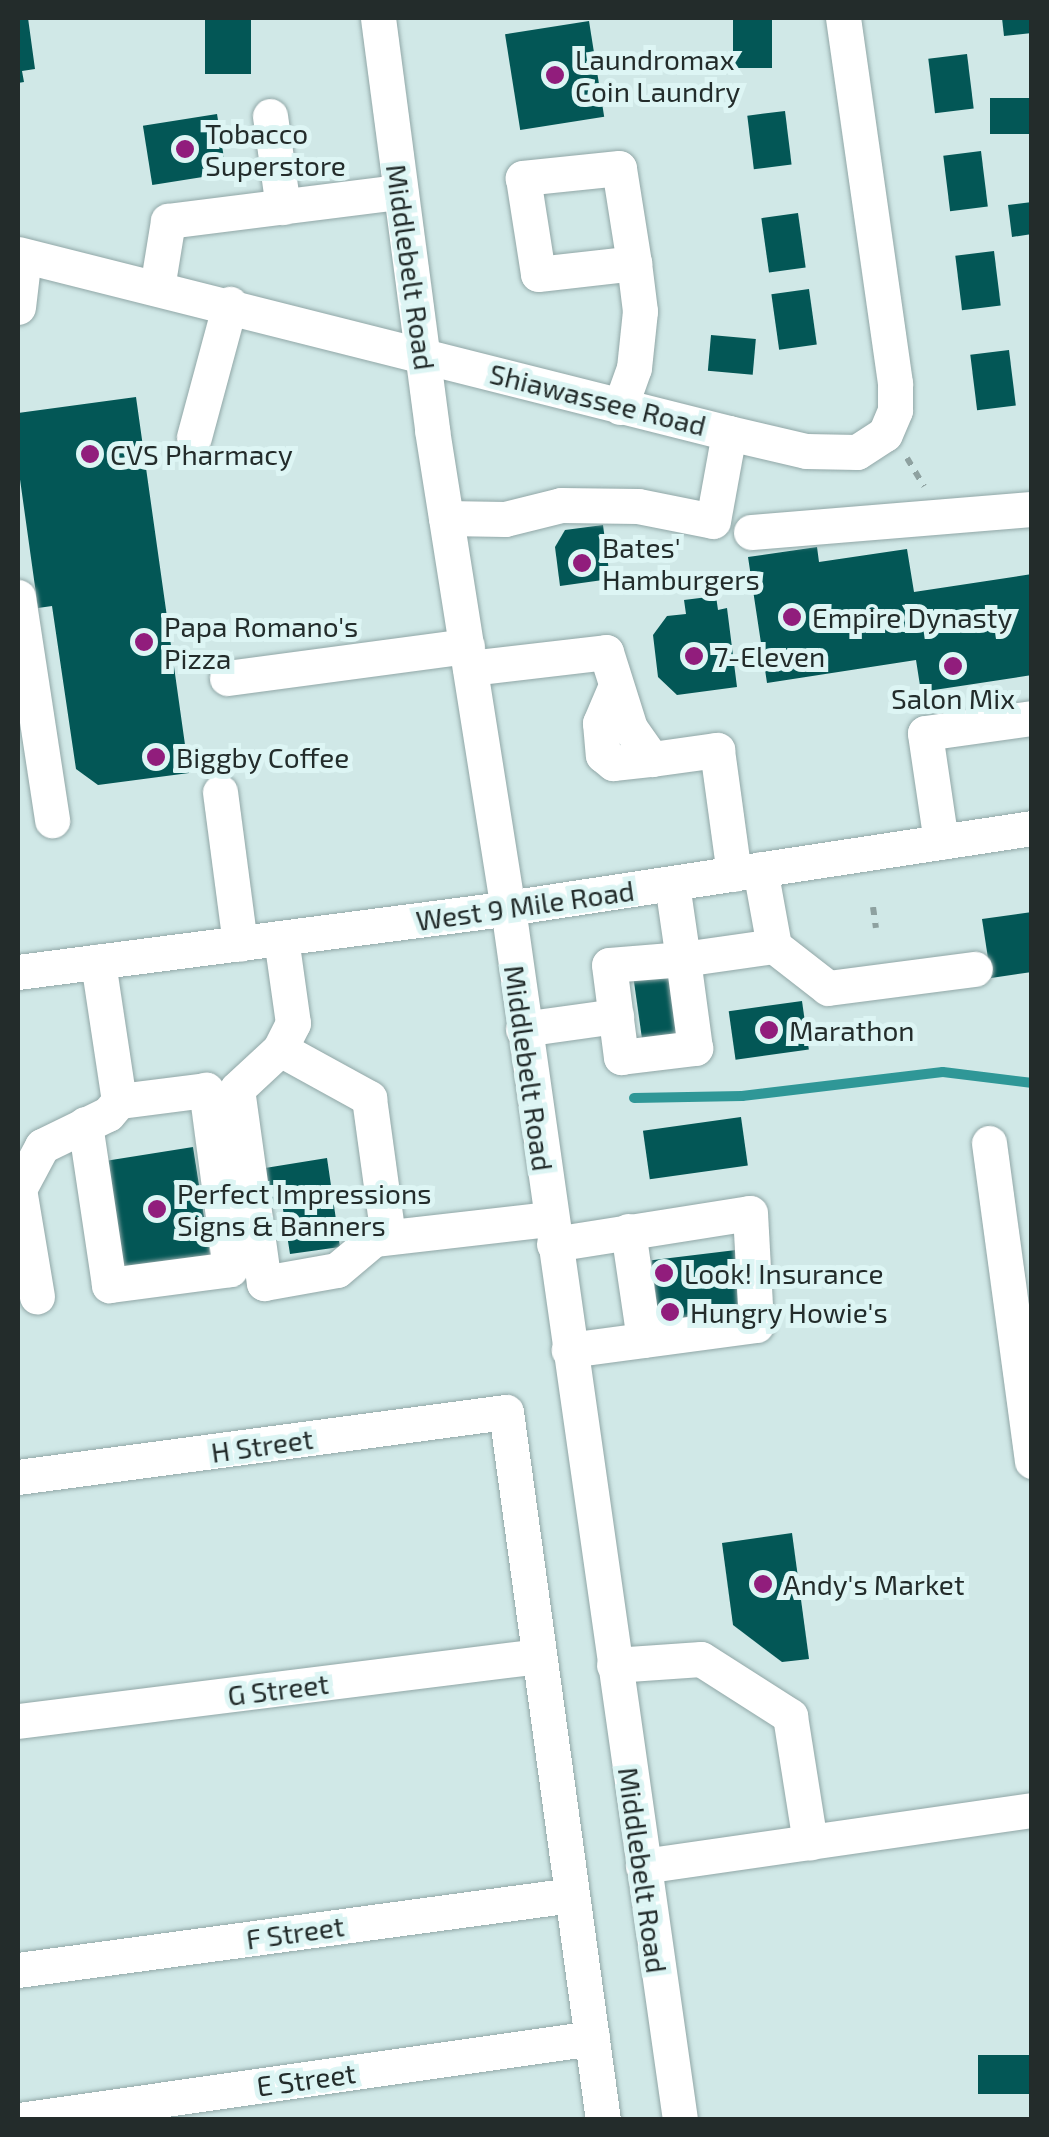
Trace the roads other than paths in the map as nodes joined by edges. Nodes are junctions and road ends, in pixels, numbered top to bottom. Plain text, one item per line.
1 (378, 18) edge
2 (843, 18) edge
3 (270, 116) dead end
4 (399, 192) junction
5 (282, 207) junction
6 (20, 255) edge
7 (634, 263) dead end
8 (157, 288) junction
9 (230, 304) junction
10 (18, 307) edge
11 (424, 354) junction
12 (620, 406) junction
13 (728, 433) junction
14 (194, 437) dead end
15 (1032, 509) edge
16 (446, 518) junction
17 (751, 532) dead end
18 (18, 598) edge
19 (468, 657) junction
20 (227, 678) dead end
21 (1032, 718) edge
22 (220, 792) dead end
23 (52, 820) dead end
24 (1032, 828) edge
25 (941, 842) junction
26 (747, 871) junction
27 (672, 884) junction
28 (508, 908) junction
29 (281, 938) junction
30 (240, 944) junction
31 (774, 946) junction
32 (683, 959) junction
33 (98, 962) junction
34 (976, 969) dead end
35 (18, 972) edge
36 (616, 1016) junction
37 (524, 1028) junction
38 (280, 1049) junction
39 (118, 1101) junction
40 (84, 1124) junction
41 (989, 1144) dead end
42 (18, 1190) edge
43 (628, 1231) junction
44 (552, 1232) junction
45 (388, 1237) junction
46 (37, 1297) dead end
47 (644, 1340) junction
48 (569, 1350) junction
49 (1032, 1461) edge
50 (18, 1477) edge
51 (539, 1656) junction
52 (614, 1665) junction
53 (18, 1721) edge
54 (1032, 1810) edge
55 (810, 1842) junction
56 (642, 1866) junction
57 (572, 1895) junction
58 (18, 1970) edge
59 (592, 2038) junction
60 (19, 2120) edge
61 (603, 2120) edge
62 (680, 2120) edge

1 - 4 street, Middlebelt Road
2 - 13 street, Shiawassee Road
3 - 5 street
4 - 5 street
4 - 11 street, Middlebelt Road
5 - 8 street
6 - 8 street, Shiawassee Road
6 - 10 street
7 - 12 street
8 - 9 street, Shiawassee Road
9 - 11 street, Shiawassee Road
9 - 14 street
11 - 12 street, Shiawassee Road
11 - 16 street, Middlebelt Road
12 - 13 street, Shiawassee Road
13 - 16 street
15 - 17 street
16 - 19 street, Middlebelt Road
18 - 23 street
19 - 20 street
19 - 26 street
19 - 28 street, Middlebelt Road
21 - 25 street
22 - 30 street
24 - 25 street, West 9 Mile Road
25 - 26 street, West 9 Mile Road
26 - 27 street, West 9 Mile Road
26 - 31 street
27 - 28 street, West 9 Mile Road
27 - 32 street
28 - 29 street, West 9 Mile Road
28 - 37 street, Middlebelt Road
29 - 30 street, West 9 Mile Road
29 - 38 street
30 - 33 street, West 9 Mile Road
31 - 32 street
31 - 34 street
32 - 36 street
32 - 36 street
33 - 35 street, West 9 Mile Road
33 - 39 street
36 - 37 street
37 - 44 street, Middlebelt Road
38 - 45 street
38 - 45 street
39 - 40 street
39 - 40 street
40 - 42 street
41 - 49 street
42 - 46 street
43 - 44 street
43 - 47 street
43 - 47 street
44 - 45 street
44 - 48 street, Middlebelt Road
47 - 48 street
48 - 52 street, Middlebelt Road
50 - 51 street, H Street
51 - 53 street, G Street
51 - 57 street
52 - 55 street
52 - 56 street, Middlebelt Road
54 - 55 street
55 - 56 street
56 - 62 street, Middlebelt Road
57 - 58 street, F Street
57 - 59 street
59 - 60 street, E Street
59 - 61 street

